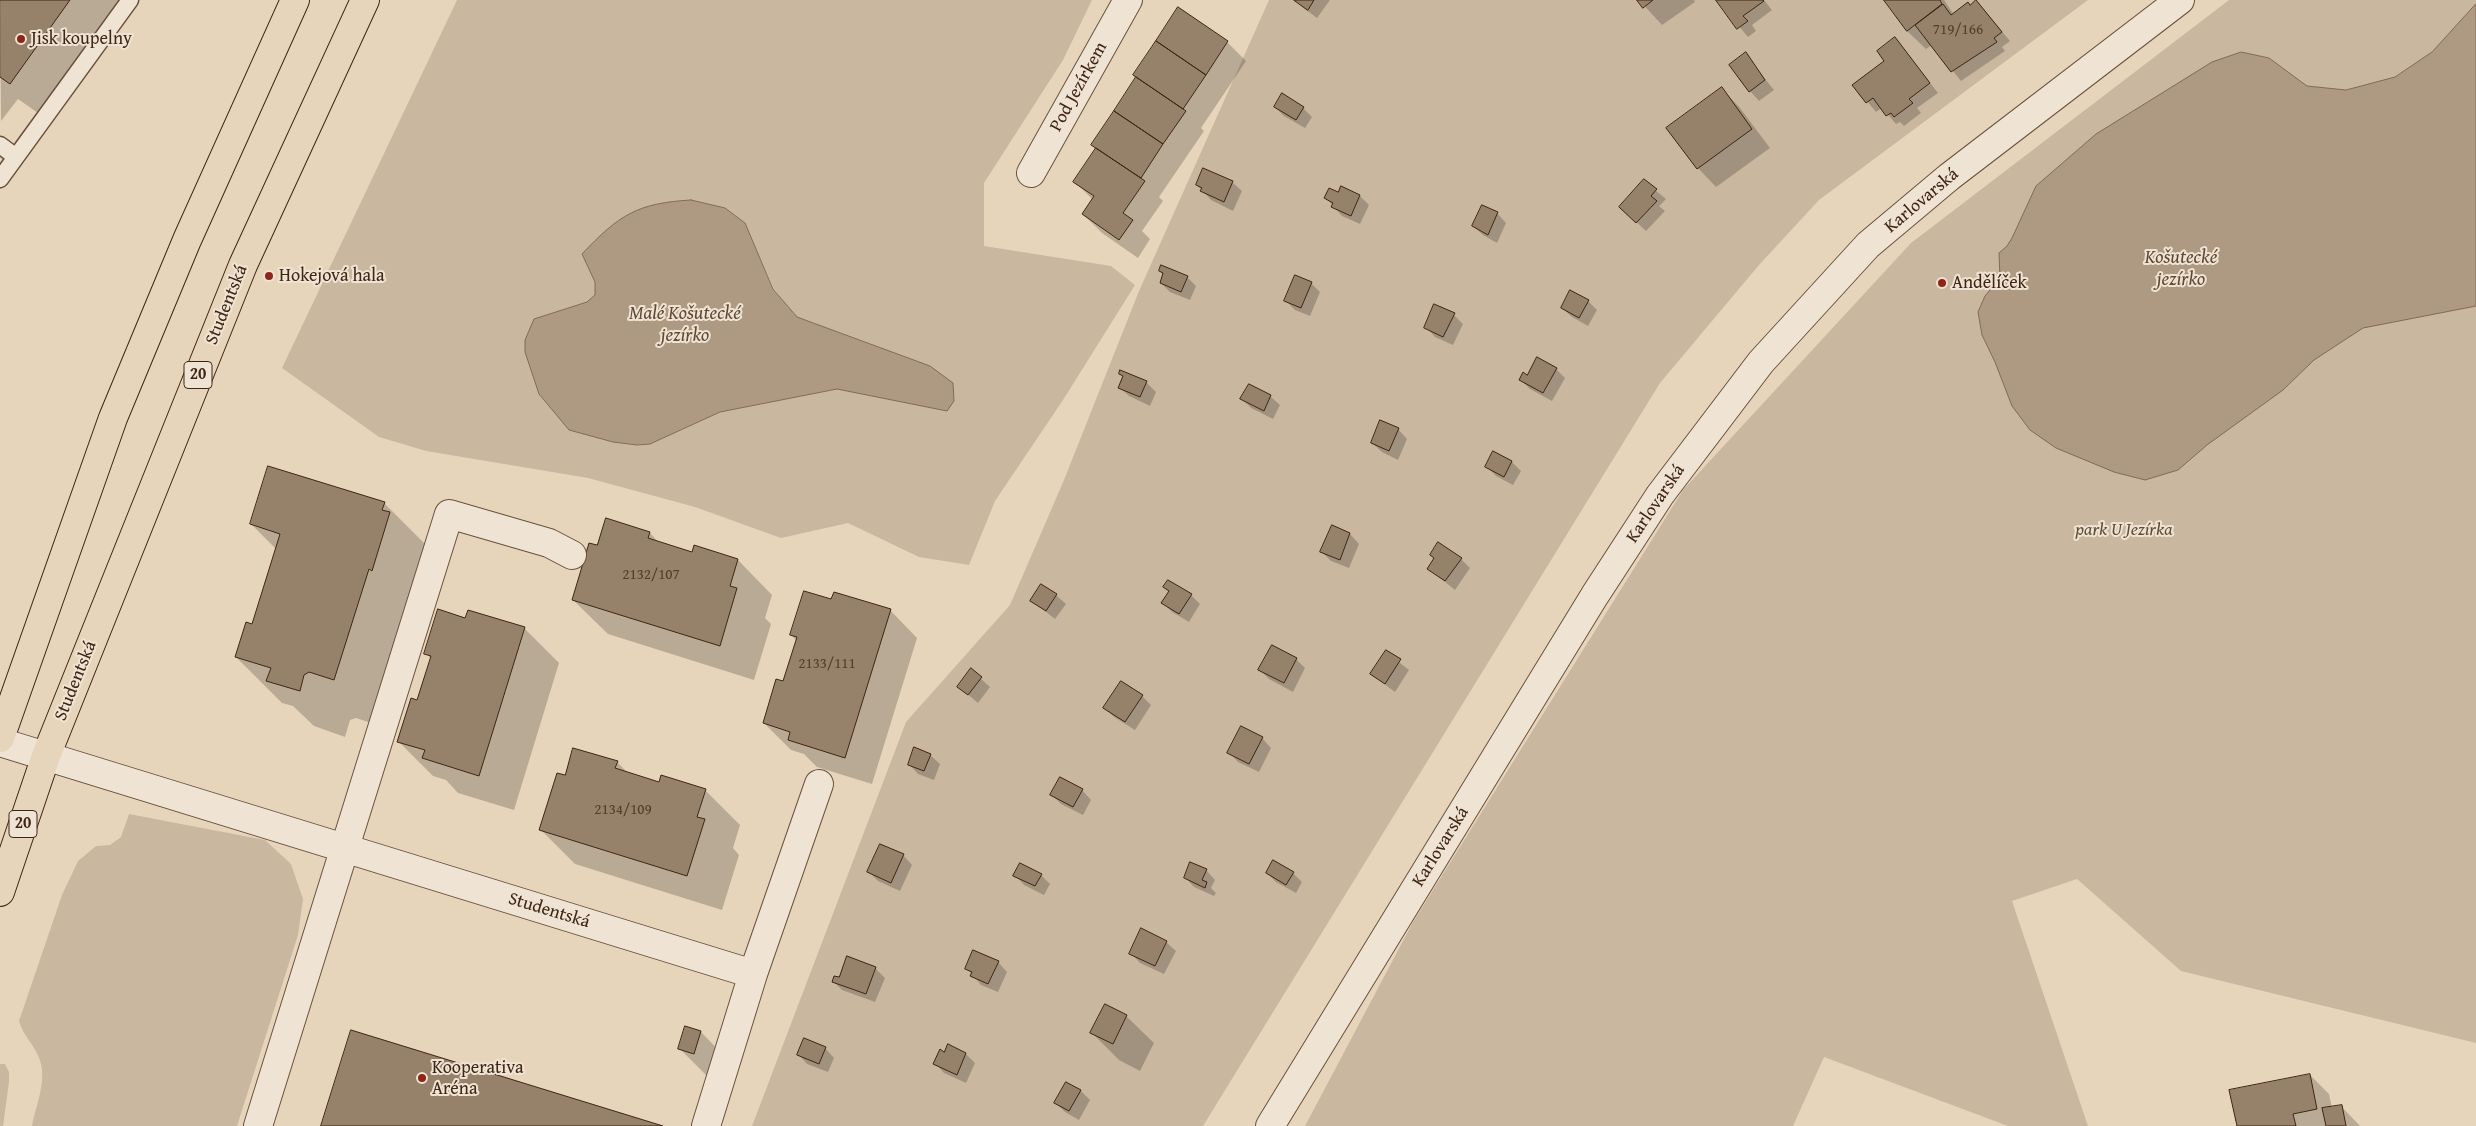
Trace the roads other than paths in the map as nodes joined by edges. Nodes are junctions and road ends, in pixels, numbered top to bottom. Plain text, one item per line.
1 (130, 0) edge
2 (295, 0) edge
3 (365, 0) edge
4 (1128, 0) edge
5 (2179, 0) edge
6 (0, 145) edge
7 (16, 157) junction
8 (1030, 173) dead end
9 (0, 179) edge
10 (572, 556) dead end
11 (0, 740) edge
12 (46, 756) junction
13 (819, 784) dead end
14 (345, 848) junction
15 (0, 892) edge
16 (753, 974) junction
17 (258, 1126) edge
18 (706, 1126) edge
19 (1270, 1126) edge

1 - 7 lane
2 - 11 main road, Studentská
3 - 12 main road, Studentská / 20
4 - 8 street, Pod Jezírkem
5 - 19 street, Karlovarská
6 - 7 lane
7 - 9 lane
10 - 14 street
11 - 12 street, Studentská
12 - 14 street, Studentská
12 - 15 main road, Studentská / 20
13 - 16 street
14 - 16 street, Studentská
14 - 17 street
16 - 18 street

